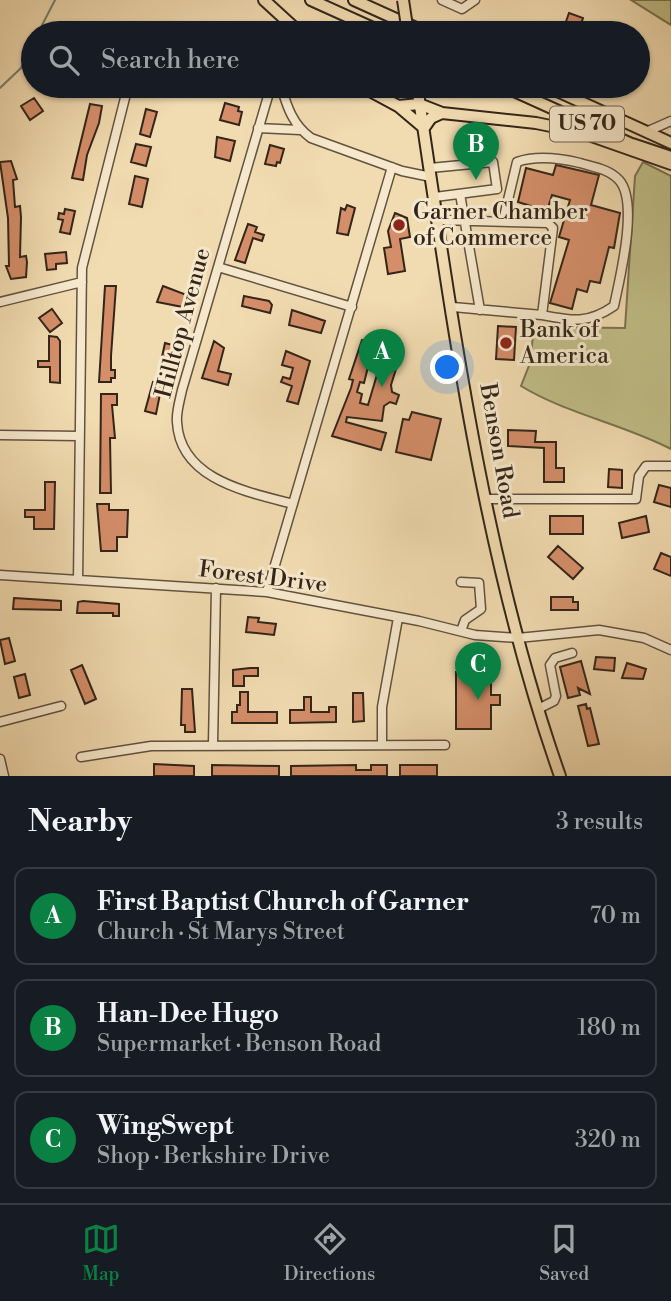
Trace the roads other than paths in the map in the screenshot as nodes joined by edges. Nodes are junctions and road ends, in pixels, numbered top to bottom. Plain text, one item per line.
1 (264, 0) edge
2 (311, 0) edge
3 (354, 0) edge
4 (360, 0) edge
5 (403, 0) edge
6 (442, 0) edge
7 (475, 0) edge
8 (372, 8) junction
9 (287, 21) edge
10 (357, 21) edge
11 (400, 21) edge
12 (406, 21) edge
13 (125, 98) edge
14 (267, 98) edge
15 (284, 98) edge
16 (383, 98) edge
17 (418, 98) edge
18 (529, 98) edge
19 (572, 98) edge
20 (419, 104) junction
21 (398, 106) junction
22 (442, 113) junction
23 (671, 121) edge
24 (258, 128) junction
25 (424, 128) junction
26 (300, 130) junction
27 (646, 132) junction
28 (671, 143) edge
29 (630, 144) junction
30 (671, 157) edge
31 (671, 163) edge
32 (392, 167) junction
33 (431, 173) junction
34 (460, 194) junction
35 (435, 197) junction
36 (438, 220) junction
37 (463, 220) junction
38 (503, 222) junction
39 (218, 267) junction
40 (82, 282) junction
41 (0, 302) edge
42 (352, 307) junction
43 (453, 307) junction
44 (480, 310) junction
45 (542, 315) junction
46 (0, 435) edge
47 (79, 436) junction
48 (671, 466) edge
49 (486, 499) junction
50 (293, 504) junction
51 (0, 575) edge
52 (78, 580) junction
53 (461, 582) dead end
54 (216, 588) junction
55 (267, 592) junction
56 (398, 618) junction
57 (461, 631) junction
58 (518, 638) junction
59 (671, 650) edge
60 (572, 653) dead end
61 (61, 706) dead end
62 (538, 709) junction
63 (0, 722) edge
64 (214, 744) junction
65 (382, 744) junction
66 (445, 745) dead end
67 (81, 757) dead end
68 (0, 759) edge
69 (4, 776) edge
70 (559, 776) edge

1 - 9 main road
2 - 10 main road
3 - 8 main road
4 - 8 main road
5 - 12 main road, bridge
6 - 7 street
8 - 11 main road
13 - 40 street
14 - 24 street, Hilltop Avenue
15 - 26 street
16 - 21 main road
17 - 20 main road, Benson Road
18 - 29 main road, US 70
19 - 27 main road, US 70
20 - 21 main road
20 - 22 main road
20 - 25 main road, Benson Road
21 - 25 main road
22 - 25 main road
22 - 31 main road
23 - 27 street
24 - 26 street
24 - 39 street, Hilltop Avenue
25 - 33 main road, Benson Road
26 - 32 street
27 - 28 main road, US 70
29 - 30 main road
29 - 31 main road, US 70
32 - 33 street
32 - 42 street
33 - 34 street
33 - 35 main road, Benson Road
34 - 35 street
34 - 37 street
35 - 36 main road, Benson Road
36 - 37 street
36 - 43 main road, Benson Road
37 - 38 street
37 - 44 street
38 - 45 street
38 - 45 street
39 - 42 street
39 - 50 street, Hilltop Avenue
40 - 41 street
40 - 47 street
42 - 50 street
43 - 44 street
43 - 49 main road, Benson Road
44 - 45 street
46 - 47 street
47 - 52 street
48 - 49 street
49 - 58 main road, Benson Road
50 - 55 street
51 - 52 street, Forest Drive
52 - 54 street, Forest Drive
53 - 57 street
54 - 55 street, Forest Drive
54 - 64 street
55 - 56 street, Forest Drive
56 - 57 street, Forest Drive
56 - 65 street
57 - 58 street, Forest Drive
58 - 59 street, Forest Drive
58 - 62 main road, Benson Road
60 - 62 street
61 - 63 street
62 - 70 main road, Benson Road
64 - 65 street
64 - 67 street
65 - 66 street
68 - 69 street

